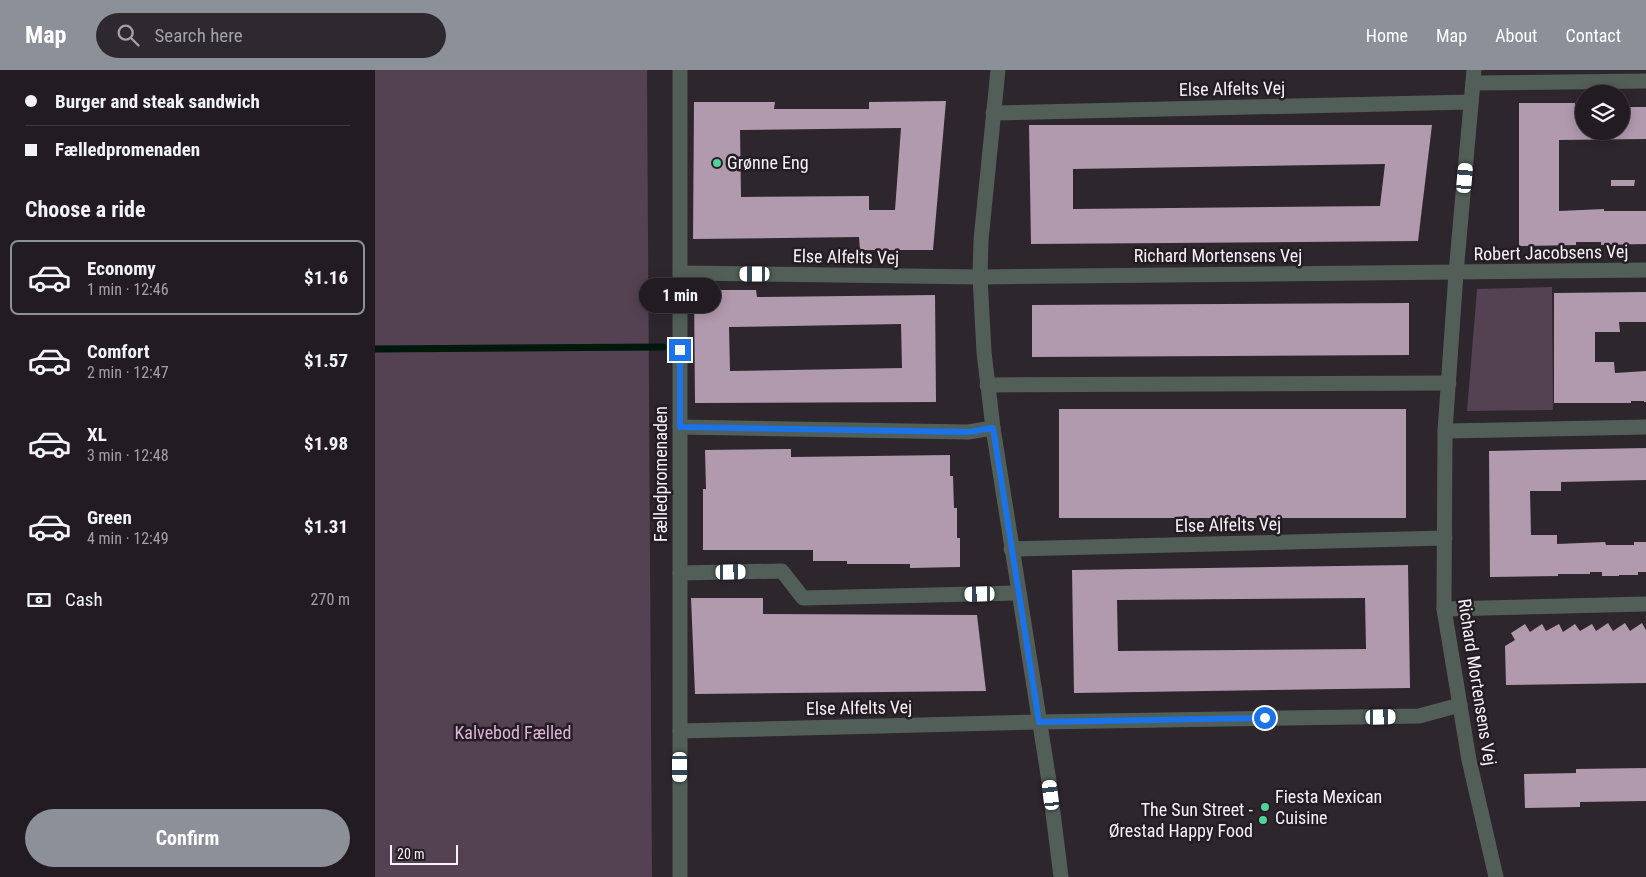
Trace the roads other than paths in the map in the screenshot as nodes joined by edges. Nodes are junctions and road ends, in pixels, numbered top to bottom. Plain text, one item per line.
1 (680, 70) edge
2 (998, 70) edge
3 (1473, 77) edge
4 (1646, 81) edge
5 (1471, 102) junction
6 (993, 113) junction
7 (1646, 270) edge
8 (1456, 273) junction
9 (681, 274) junction
10 (980, 277) junction
11 (1449, 383) junction
12 (987, 385) junction
13 (680, 427) junction
14 (1646, 427) edge
15 (993, 428) junction
16 (1445, 431) junction
17 (1445, 538) junction
18 (1011, 549) junction
19 (680, 573) junction
20 (1018, 593) junction
21 (1646, 604) edge
22 (1444, 608) junction
23 (1460, 705) junction
24 (1039, 722) junction
25 (680, 731) junction
26 (680, 877) edge
27 (1061, 877) edge
28 (1495, 877) edge

1 - 9 street, Fælledpromenaden
2 - 6 street
3 - 4 street
3 - 5 street, Richard Mortensens Vej
5 - 6 street, Else Alfelts Vej
5 - 8 street, Richard Mortensens Vej
6 - 10 street
7 - 8 street, Robert Jacobsens Vej
8 - 10 street, Richard Mortensens Vej
8 - 11 street, Richard Mortensens Vej
9 - 10 street, Else Alfelts Vej
9 - 13 street, Fælledpromenaden
10 - 12 street
11 - 12 street
11 - 16 street, Richard Mortensens Vej
12 - 15 street
13 - 15 street
13 - 19 street, Fælledpromenaden
14 - 16 street
15 - 18 street
16 - 17 street, Richard Mortensens Vej
17 - 18 street, Else Alfelts Vej
17 - 22 street, Richard Mortensens Vej
18 - 20 street
19 - 20 street
19 - 25 street, Fælledpromenaden
20 - 24 street
21 - 22 street
22 - 23 street, Richard Mortensens Vej
23 - 24 street, Else Alfelts Vej
23 - 28 street, Richard Mortensens Vej
24 - 25 street, Else Alfelts Vej
24 - 27 street
25 - 26 street, Fælledpromenaden

